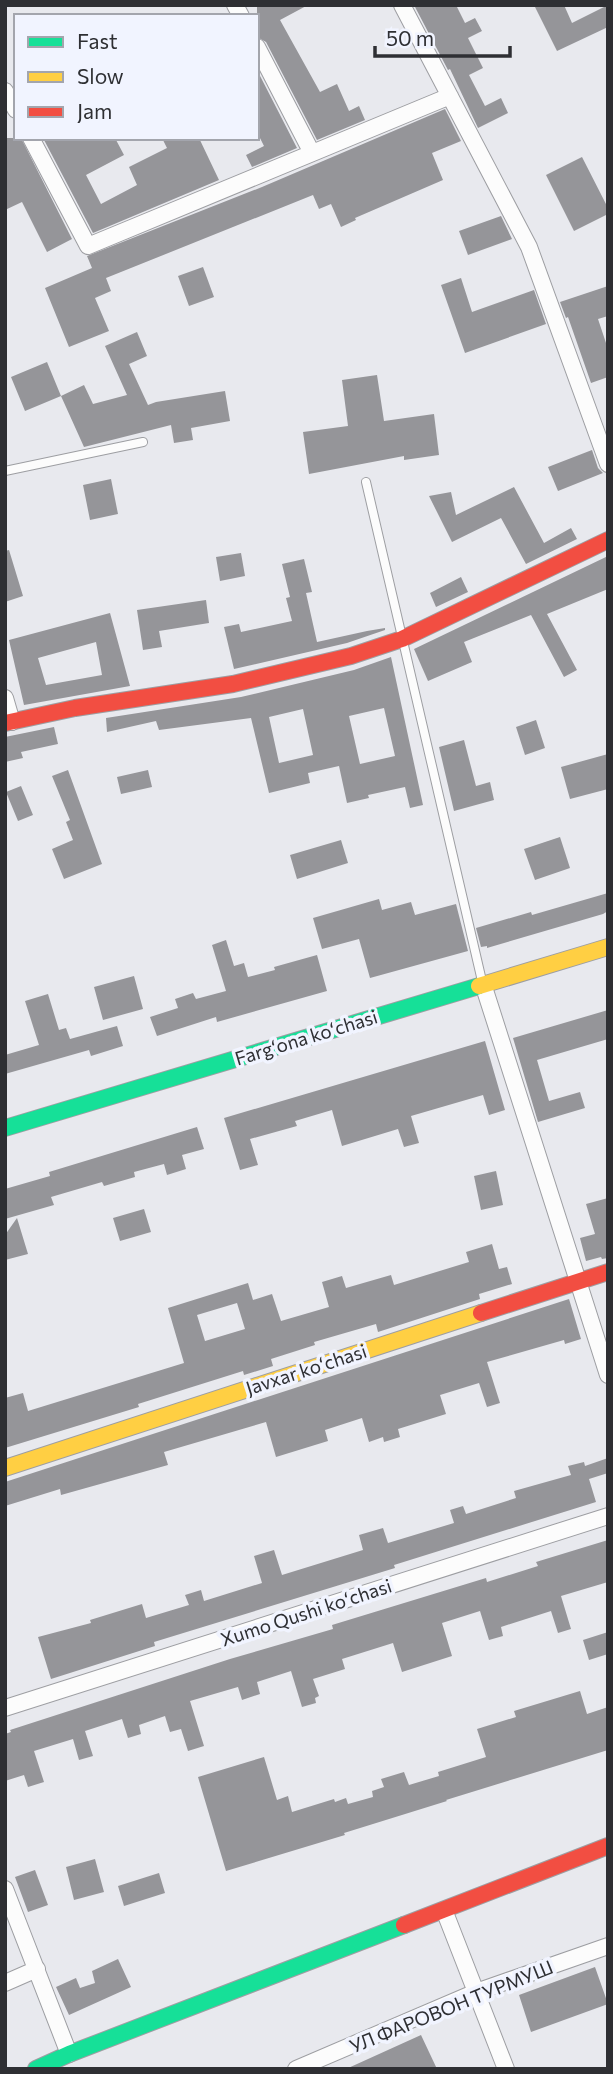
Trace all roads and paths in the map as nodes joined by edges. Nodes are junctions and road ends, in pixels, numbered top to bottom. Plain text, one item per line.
1 (402, 5) edge
2 (259, 51) edge
3 (5, 91) edge
4 (450, 96) junction
5 (14, 107) edge
6 (32, 140) edge
7 (312, 153) junction
8 (143, 442) dead end
9 (608, 464) edge
10 (5, 471) edge
11 (366, 482) dead end
12 (608, 540) edge
13 (401, 639) junction
14 (5, 698) edge
15 (9, 722) edge
16 (608, 947) edge
17 (483, 984) junction
18 (5, 1128) edge
19 (608, 1272) edge
20 (578, 1281) junction
21 (608, 1375) edge
22 (5, 1468) edge
23 (608, 1516) edge
24 (5, 1708) edge
25 (608, 1846) edge
26 (5, 1889) edge
27 (444, 1910) junction
28 (608, 1946) edge
29 (37, 1969) junction
30 (5, 1983) edge
31 (476, 1992) junction
32 (69, 2054) junction
33 (36, 2069) edge
34 (296, 2069) edge
35 (506, 2069) edge

1 - 4 street
2 - 7 street
3 - 5 street
4 - 7 street
4 - 9 street
6 - 7 street
8 - 10 lane
11 - 13 lane
12 - 13 street
13 - 15 street
13 - 17 lane
14 - 15 street
16 - 17 street, Fargʻona koʻchasi
17 - 18 street, Fargʻona koʻchasi
17 - 20 street
19 - 20 street, Javxar koʻchasi
20 - 21 street
20 - 22 street, Javxar koʻchasi
23 - 24 street, Xumo Qushi koʻchasi
25 - 27 street
26 - 29 street
27 - 31 street
27 - 32 street
28 - 31 street, УЛ ФАРОВОН ТУРМУШ
29 - 30 street
29 - 32 street
31 - 34 street, УЛ ФАРОВОН ТУРМУШ
31 - 35 street
32 - 33 street

